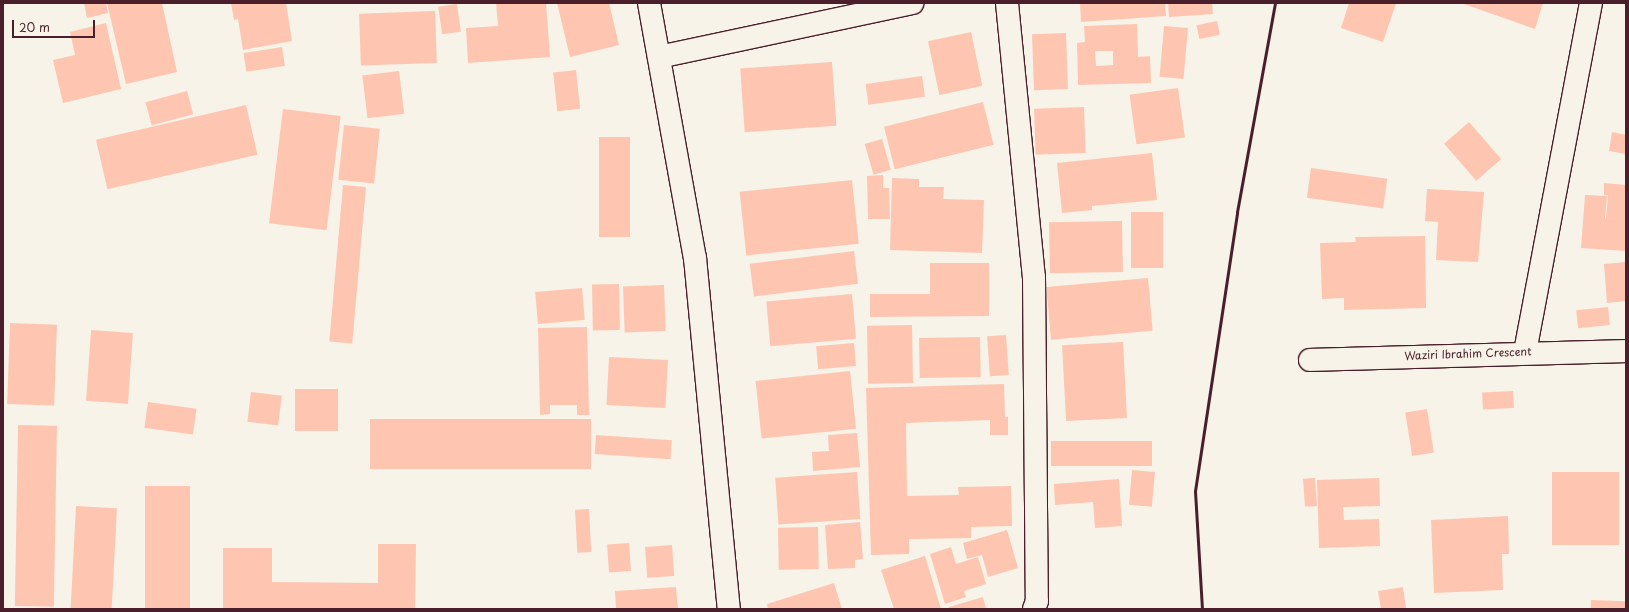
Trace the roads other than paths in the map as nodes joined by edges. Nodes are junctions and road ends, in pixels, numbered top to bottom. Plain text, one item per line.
1 (649, 3) edge
2 (912, 3) edge
3 (1007, 3) edge
4 (1591, 3) edge
5 (658, 57) junction
6 (1626, 350) edge
7 (1525, 352) junction
8 (1310, 360) dead end
9 (729, 609) edge
10 (1034, 609) edge

1 - 5 street
2 - 5 street
3 - 10 street
4 - 7 street
5 - 9 street
6 - 7 street, Waziri Ibrahim Crescent
7 - 8 street, Waziri Ibrahim Crescent

